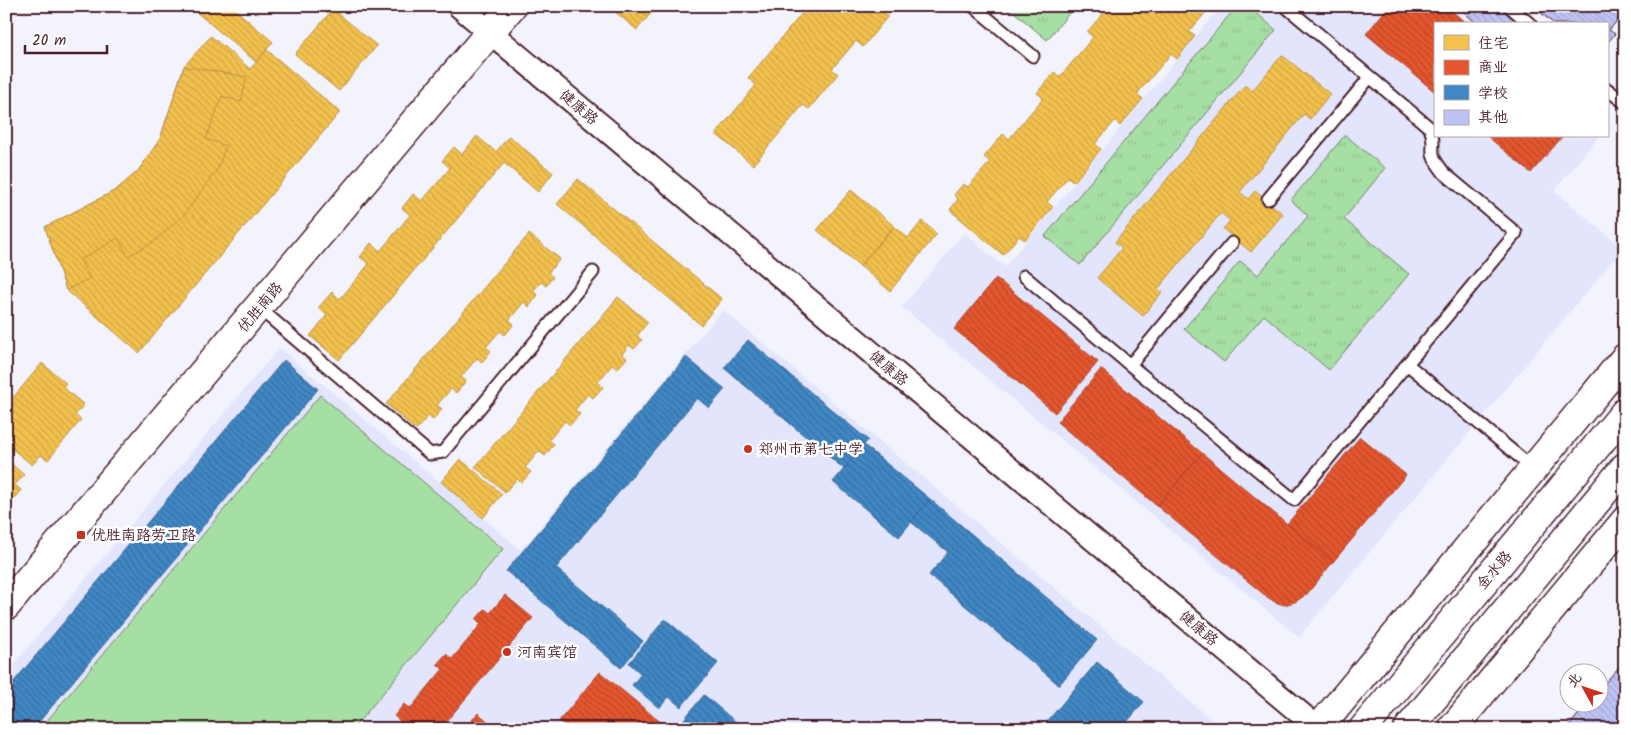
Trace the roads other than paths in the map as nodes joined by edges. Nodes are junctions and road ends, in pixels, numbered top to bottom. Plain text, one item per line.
1 (459, 6) edge
2 (512, 6) edge
3 (973, 6) edge
4 (1285, 6) edge
5 (1510, 6) edge
6 (1528, 22) edge
7 (490, 32) junction
8 (1033, 56) dead end
9 (1370, 77) junction
10 (1608, 90) edge
11 (1625, 104) edge
12 (1268, 199) dead end
13 (1232, 243) dead end
14 (593, 272) dead end
15 (1024, 276) dead end
16 (258, 308) junction
17 (1625, 358) edge
18 (1407, 364) junction
19 (1130, 365) junction
20 (1625, 412) edge
21 (1625, 467) edge
22 (1534, 469) junction
23 (1625, 521) edge
24 (6, 606) edge
25 (1319, 729) edge
26 (1362, 729) edge
27 (1408, 729) edge
28 (1452, 729) edge

1 - 7 street, 健康路
2 - 7 street, 优胜南路
3 - 8 lane
4 - 9 lane
5 - 6 lane
7 - 16 street, 优胜南路
7 - 25 street, 健康路
9 - 12 lane
9 - 18 lane
10 - 11 lane
13 - 19 lane
14 - 16 lane
15 - 19 lane
16 - 24 street, 优胜南路
17 - 22 street
18 - 19 lane
18 - 22 lane
20 - 26 street, 金水路
21 - 27 street
22 - 25 street
23 - 28 street

